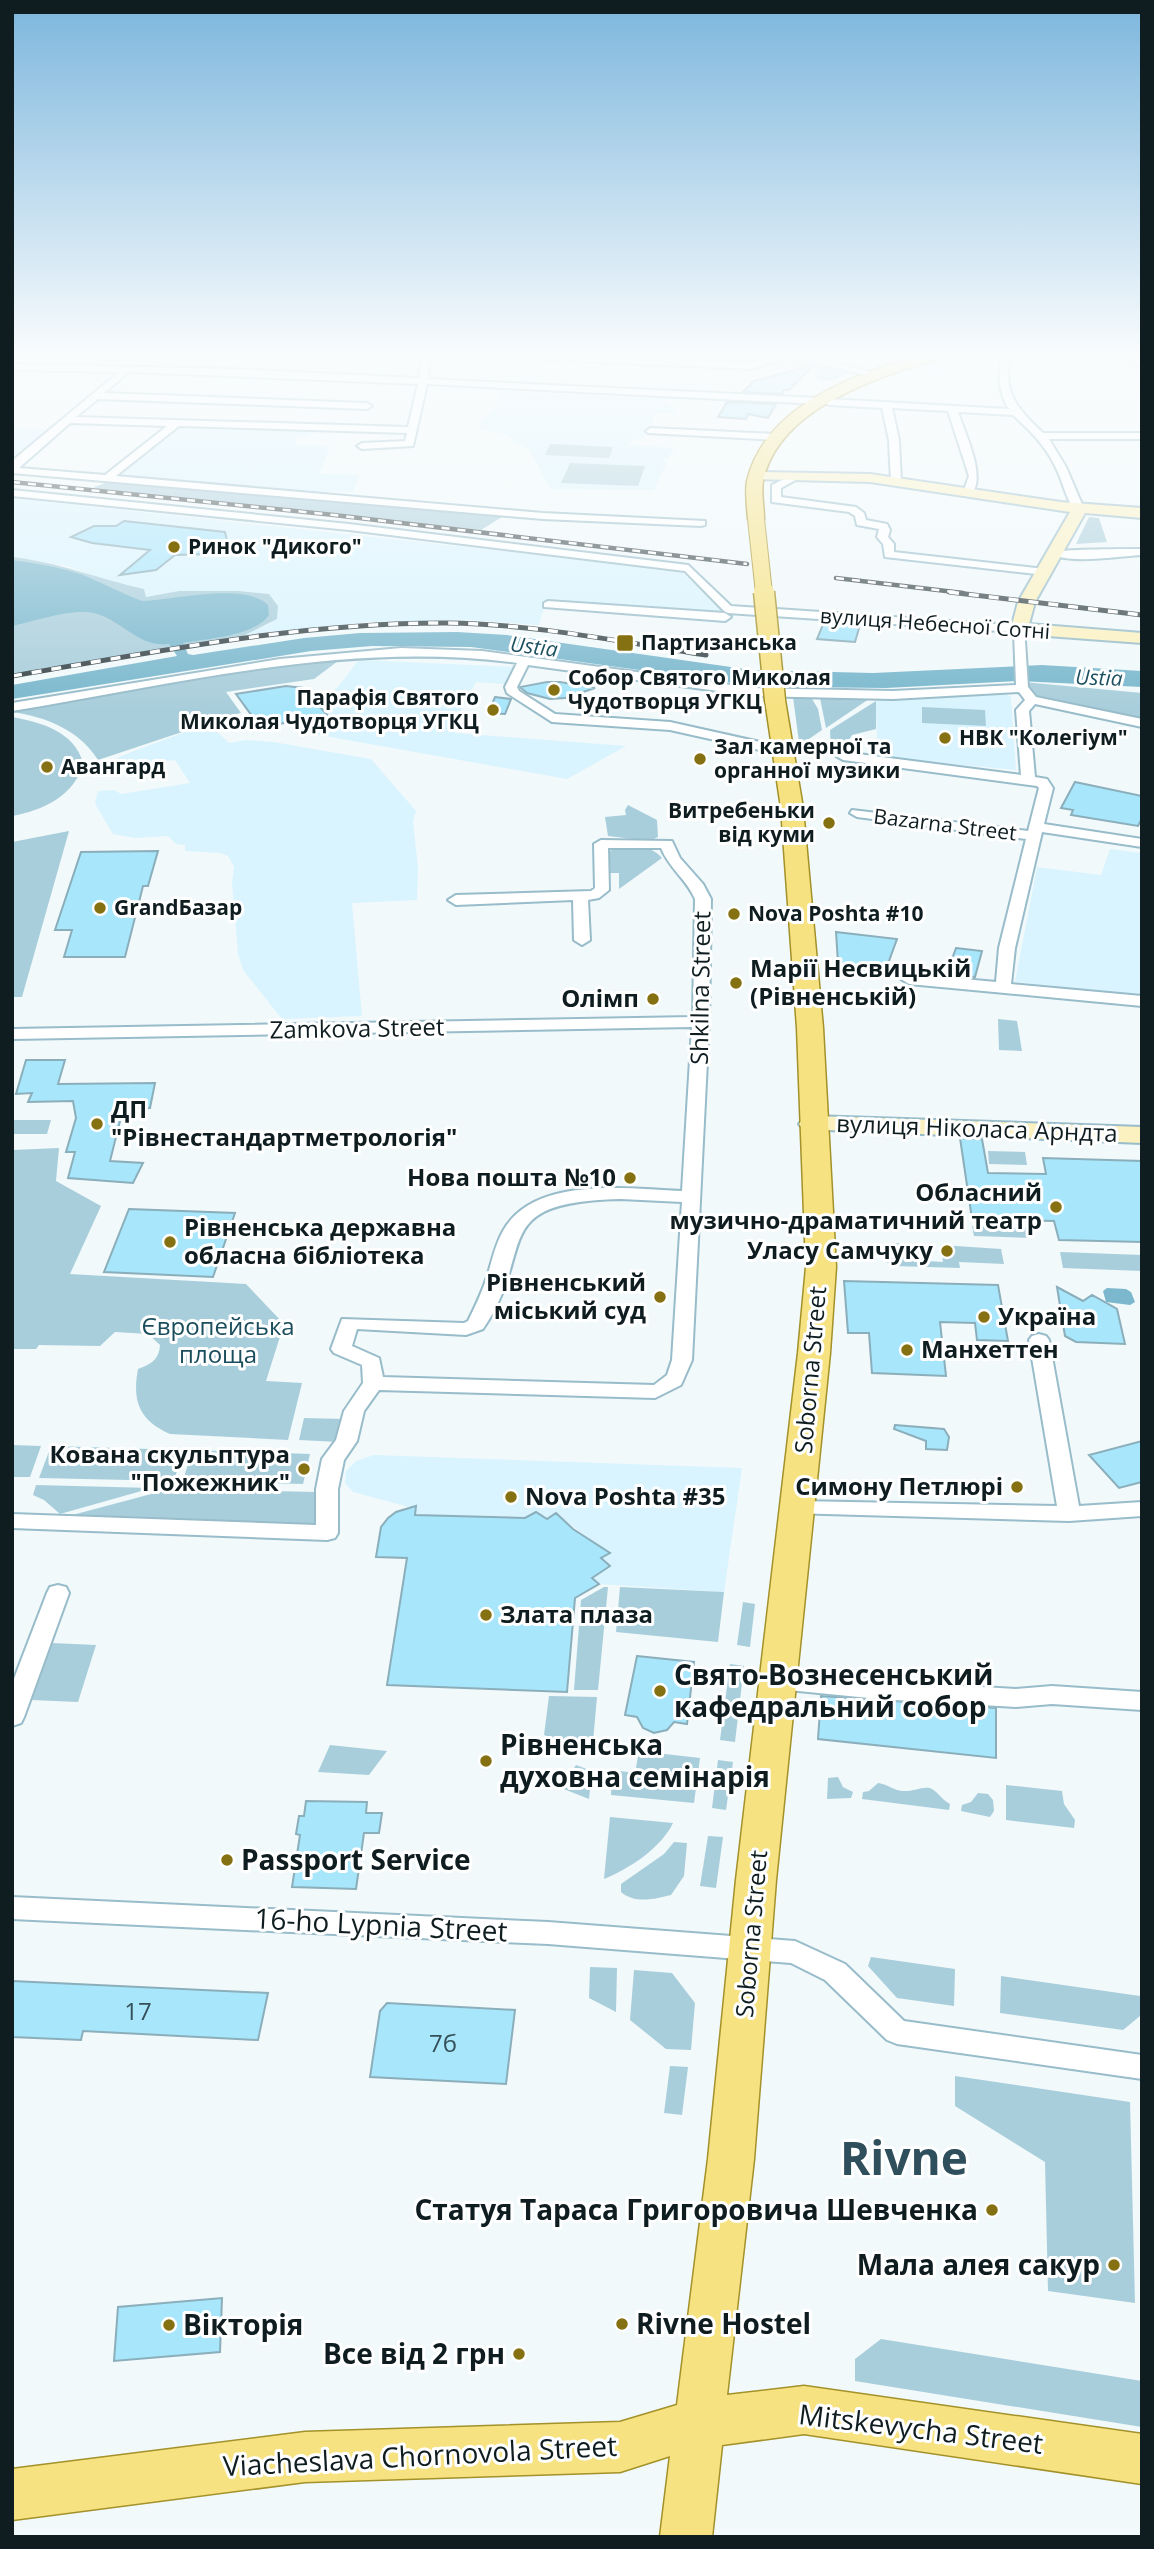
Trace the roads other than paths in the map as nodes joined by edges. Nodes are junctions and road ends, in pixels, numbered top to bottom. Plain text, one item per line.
1 (12, 471) edge
2 (116, 471) edge
3 (759, 471) edge
4 (895, 471) edge
5 (972, 471) edge
6 (1062, 471) edge
7 (756, 476) junction
8 (798, 476) junction
9 (106, 479) junction
10 (895, 482) junction
11 (12, 493) edge
12 (968, 493) junction
13 (1079, 509) junction
14 (1142, 513) edge
15 (701, 523) dead end
16 (1142, 552) edge
17 (1056, 553) junction
18 (1045, 572) junction
19 (548, 605) dead end
20 (726, 613) junction
21 (1020, 629) junction
22 (1142, 638) edge
23 (524, 661) junction
24 (1023, 685) junction
25 (1032, 700) junction
26 (12, 707) edge
27 (1142, 723) edge
28 (782, 751) junction
29 (843, 756) dead end
30 (1028, 779) junction
31 (857, 813) dead end
32 (1034, 832) junction
33 (1142, 843) edge
34 (579, 896) junction
35 (456, 900) dead end
36 (582, 940) dead end
37 (909, 979) dead end
38 (1003, 989) junction
39 (1142, 1001) edge
40 (701, 1022) junction
41 (12, 1034) edge
42 (812, 1124) junction
43 (1142, 1135) edge
44 (691, 1197) junction
45 (1039, 1340) dead end
46 (373, 1383) junction
47 (798, 1508) junction
48 (1142, 1509) edge
49 (1069, 1514) junction
50 (12, 1521) edge
51 (58, 1592) dead end
52 (778, 1680) junction
53 (1142, 1702) edge
54 (12, 1717) edge
55 (12, 1908) edge
56 (750, 1947) junction
57 (1142, 2067) edge
58 (700, 2423) junction
59 (1142, 2459) edge
60 (12, 2495) edge
61 (686, 2537) edge

1 - 9 street
2 - 9 street
3 - 7 main road, Soborna Street
4 - 10 street
5 - 12 street
6 - 13 street
7 - 8 street
7 - 28 main road, Soborna Street, bridge
8 - 10 street
8 - 18 street
9 - 15 street
10 - 12 street
11 - 20 street
12 - 13 street
13 - 14 street
13 - 17 street
16 - 17 street
17 - 18 street
18 - 21 street
19 - 20 street, вулиця Небесної Сотні
20 - 21 street, вулиця Небесної Сотні
21 - 22 street, вулиця Небесної Сотні
21 - 24 street
23 - 24 street
23 - 26 street
23 - 28 street
24 - 25 street
25 - 27 street
25 - 30 street
28 - 42 main road, Soborna Street
29 - 30 street
30 - 32 street
31 - 32 street, Bazarna Street
32 - 33 street, Bazarna Street
32 - 38 street
34 - 35 street
34 - 36 street
34 - 40 street, Shkilna Street
37 - 38 street
38 - 39 street
40 - 41 street, Zamkova Street
40 - 44 street, Shkilna Street
42 - 43 street, вулиця Ніколаса Арндта
42 - 47 main road, Soborna Street
44 - 46 street, Shkilna Street
44 - 46 street
45 - 49 street
46 - 50 street
47 - 49 street
47 - 52 main road, Soborna Street
48 - 49 street
51 - 54 street
52 - 53 street
52 - 56 main road, Soborna Street
55 - 56 street, 16-ho Lypnia Street
56 - 57 street, 16-ho Lypnia Street
56 - 58 main road, Soborna Street
58 - 59 main road, Mitskevycha Street
58 - 60 main road, Viacheslava Chornovola Street
58 - 61 main road, Soborna Street

